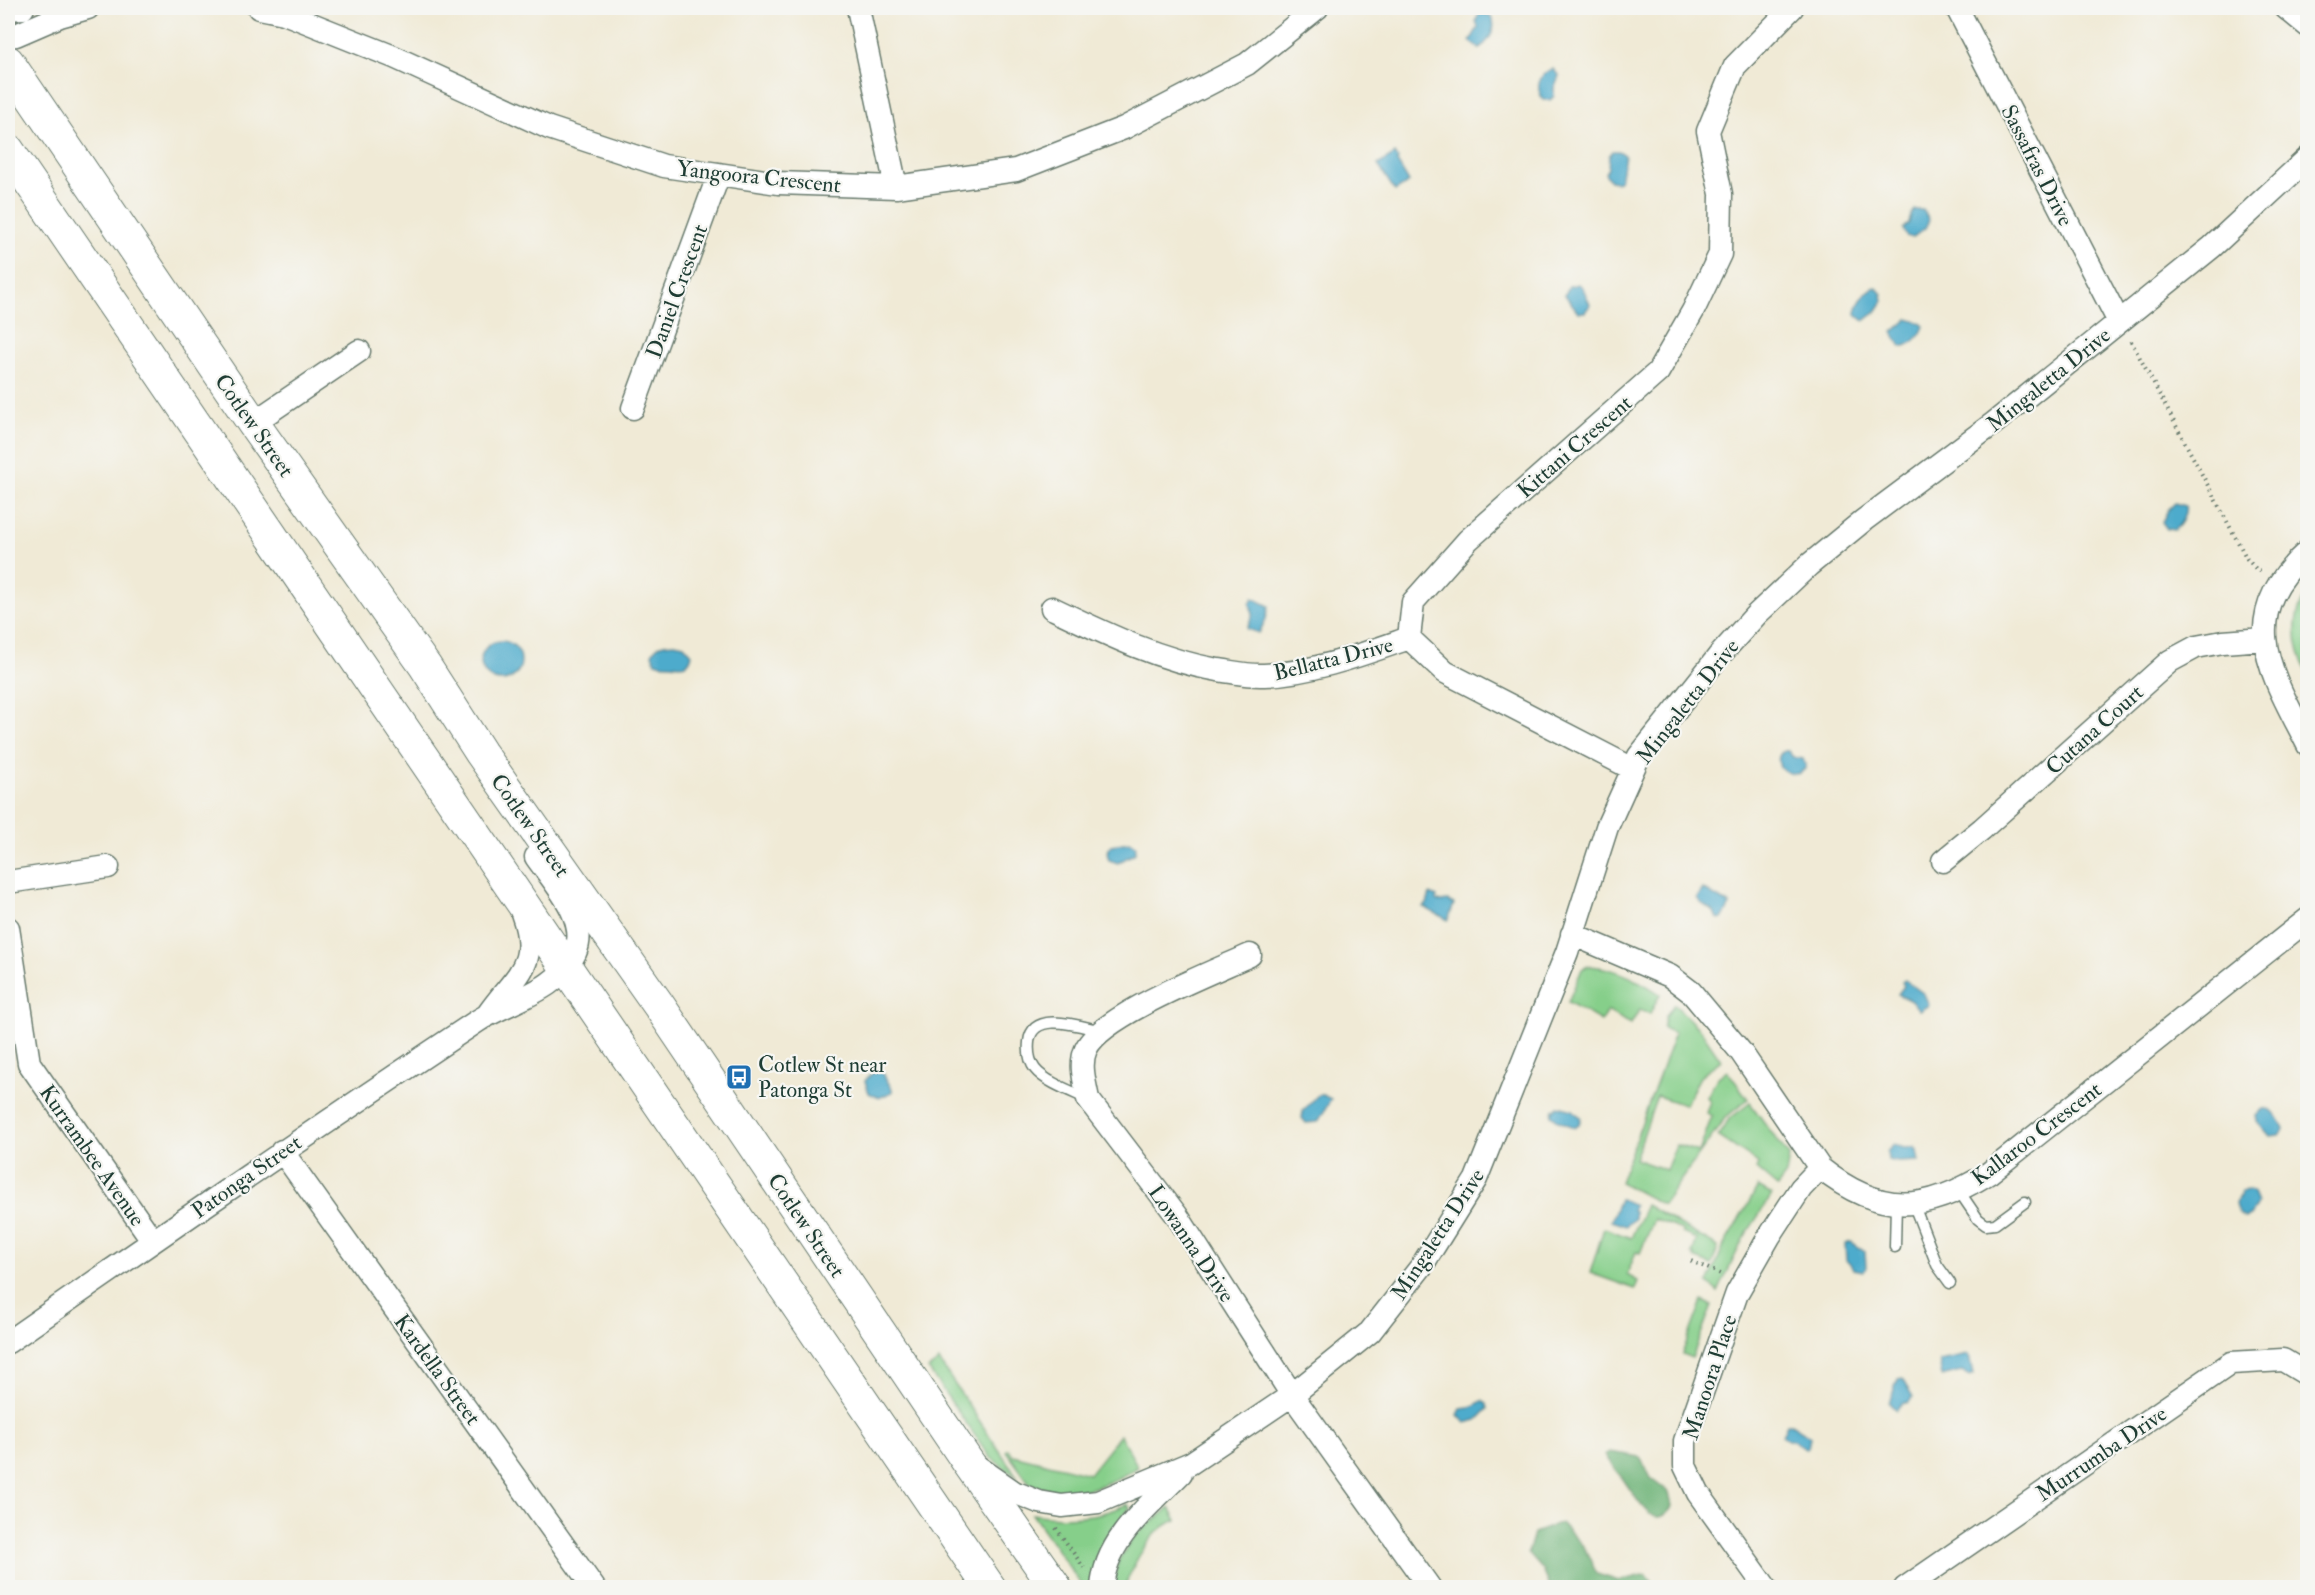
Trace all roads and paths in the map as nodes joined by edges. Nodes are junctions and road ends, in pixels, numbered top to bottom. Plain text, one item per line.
1 (23, 8) edge
2 (88, 8) edge
3 (259, 8) edge
4 (858, 8) edge
5 (1317, 8) edge
6 (1792, 8) edge
7 (1957, 8) edge
8 (2286, 8) edge
9 (8, 9) edge
10 (2307, 26) edge
11 (8, 36) edge
12 (8, 62) edge
13 (8, 150) edge
14 (2307, 158) edge
15 (719, 174) junction
16 (896, 187) junction
17 (2120, 322) junction
18 (359, 351) dead end
19 (633, 408) dead end
20 (253, 423) junction
21 (2307, 551) edge
22 (2281, 580) junction
23 (1052, 608) dead end
24 (1409, 638) junction
25 (2264, 639) junction
26 (2307, 745) edge
27 (481, 753) junction
28 (1633, 769) junction
29 (1943, 861) dead end
30 (108, 867) dead end
31 (8, 882) edge
32 (513, 888) junction
33 (2307, 919) edge
34 (8, 928) edge
35 (1572, 934) junction
36 (1250, 955) dead end
37 (567, 967) junction
38 (13, 1003) edge
39 (488, 1014) junction
40 (1101, 1031) junction
41 (1088, 1099) junction
42 (282, 1151) junction
43 (1820, 1168) junction
44 (1959, 1191) junction
45 (2025, 1202) dead end
46 (1904, 1203) junction
47 (153, 1240) junction
48 (1895, 1247) dead end
49 (1691, 1262) dead end
50 (1950, 1283) dead end
51 (1743, 1284) junction
52 (8, 1342) edge
53 (2307, 1375) edge
54 (1292, 1395) junction
55 (967, 1461) junction
56 (1191, 1463) junction
57 (1052, 1522) dead end
58 (1096, 1582) edge
59 (594, 1587) edge
60 (990, 1587) edge
61 (1056, 1587) edge
62 (1430, 1587) edge
63 (1766, 1587) edge
64 (1905, 1587) edge

1 - 9 street
2 - 11 street
3 - 15 street, Yangoora Crescent
4 - 16 street
5 - 16 street, Yangoora Crescent
6 - 24 street, Kittani Crescent
7 - 17 street, Sassafras Drive
8 - 10 street
12 - 20 main road, Cotlew Street
13 - 32 main road
14 - 17 street, Mingaletta Drive
15 - 16 street, Yangoora Crescent
15 - 19 street, Daniel Crescent
17 - 22 path
17 - 28 street, Mingaletta Drive
18 - 20 street
20 - 27 main road, Cotlew Street
21 - 22 street
22 - 25 street
23 - 24 street, Bellatta Drive
24 - 28 street
25 - 26 street
25 - 29 street, Cutana Court
27 - 37 street, Patonga Street
27 - 55 main road, Cotlew Street
28 - 35 street, Mingaletta Drive
30 - 31 street
32 - 37 main road
32 - 39 street, Patonga Street
33 - 44 street, Kallaroo Crescent
34 - 38 street, Kurrambee Avenue
35 - 43 street, Kallaroo Crescent
35 - 54 street, Mingaletta Drive
36 - 40 street, Lowanna Drive
37 - 39 street, Patonga Street
37 - 60 main road
38 - 47 street, Kurrambee Avenue
39 - 42 street, Patonga Street
40 - 41 street, Lowanna Drive
40 - 41 lane
41 - 54 street, Lowanna Drive
42 - 47 street, Patonga Street
42 - 59 street, Kardella Street
43 - 46 street, Kallaroo Crescent
43 - 51 street, Manoora Place
44 - 45 lane
44 - 46 street, Kallaroo Crescent
46 - 48 lane
46 - 50 lane
47 - 52 street, Patonga Street
49 - 51 path
51 - 63 street, Manoora Place
53 - 64 street, Murrumba Drive
54 - 56 street, Mingaletta Drive
54 - 62 street, Lowanna Drive
55 - 56 street, Mingaletta Drive
55 - 61 main road, Cotlew Street
56 - 58 street, Mingaletta Drive
57 - 58 path

